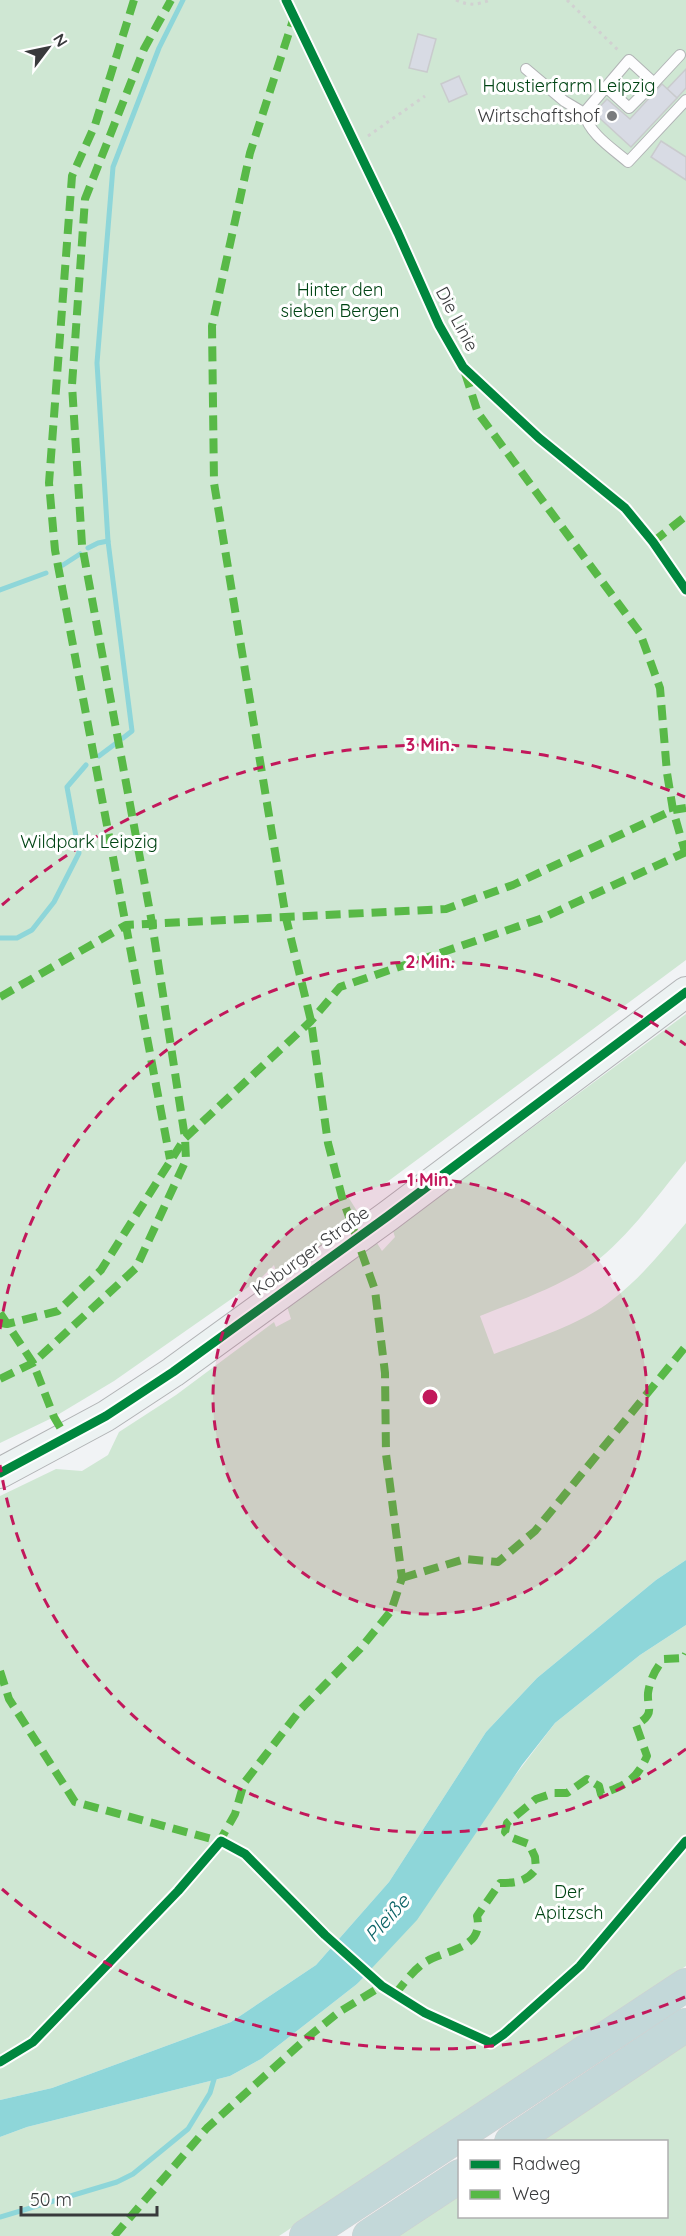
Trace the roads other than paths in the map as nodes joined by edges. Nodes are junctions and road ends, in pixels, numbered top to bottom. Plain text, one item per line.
1 (286, 0) edge
2 (680, 55) dead end
3 (526, 69) dead end
4 (654, 82) junction
5 (606, 87) junction
6 (686, 100) edge
7 (584, 113) junction
8 (686, 590) edge
9 (686, 992) edge
10 (0, 1473) edge
11 (686, 1985) edge
12 (686, 2025) edge
13 (514, 2140) edge
14 (458, 2177) edge
15 (306, 2236) edge
16 (369, 2236) edge

1 - 8 lane, Die Linie
2 - 4 lane
3 - 7 lane
4 - 5 lane
4 - 5 lane
5 - 7 lane
6 - 7 lane
9 - 10 main road, Koburger Straße
11 - 15 highway
12 - 13 highway
14 - 16 highway

